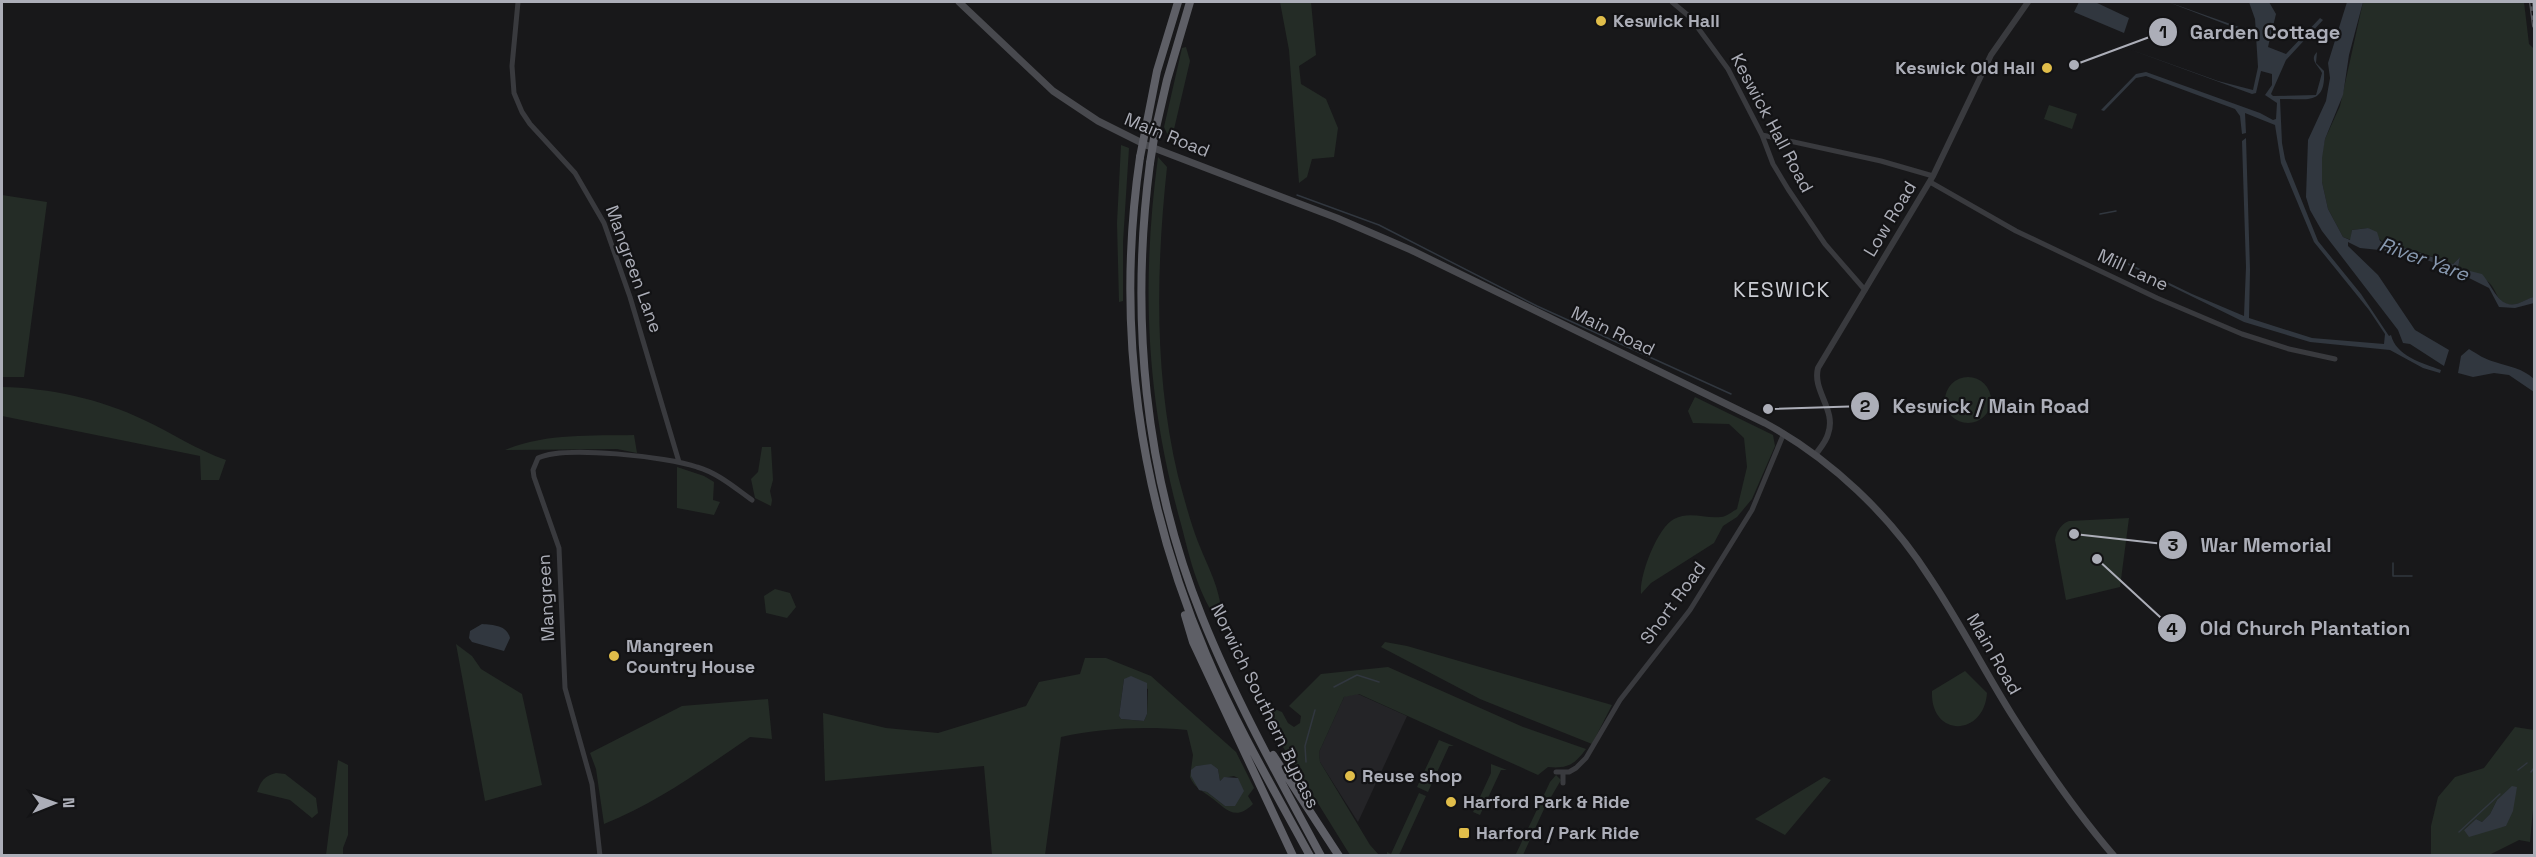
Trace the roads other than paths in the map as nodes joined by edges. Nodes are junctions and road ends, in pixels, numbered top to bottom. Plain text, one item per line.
1 (518, 2) edge
2 (959, 2) edge
3 (1178, 2) edge
4 (1190, 2) edge
5 (1672, 2) edge
6 (2028, 2) edge
7 (1762, 135) junction
8 (1931, 179) junction
9 (1865, 290) junction
10 (2335, 359) dead end
11 (1784, 433) junction
12 (1815, 455) junction
13 (679, 462) junction
14 (752, 500) dead end
15 (1160, 525) junction
16 (1202, 615) junction
17 (1556, 772) dead end
18 (1563, 772) junction
19 (1563, 783) dead end
20 (600, 855) edge
21 (1293, 855) edge
22 (1310, 855) edge
23 (1321, 855) edge
24 (1339, 855) edge
25 (2114, 855) edge

1 - 13 street, Mangreen Lane
2 - 11 main road, Main Road
3 - 15 highway, Norwich Southern Bypass, bridge
4 - 16 highway, Norwich Southern Bypass, bridge
5 - 7 street, Keswick Hall Road
6 - 8 street, Low Road
7 - 8 street, Mill Lane
7 - 9 street, Keswick Hall Road
8 - 9 street, Low Road
8 - 10 street, Mill Lane
9 - 12 street, Low Road
11 - 12 main road, Main Road
11 - 18 street, Short Road
12 - 25 main road, Main Road
13 - 14 street, Mangreen
13 - 20 street, Mangreen
15 - 21 highway
15 - 22 highway, Norwich Southern Bypass
16 - 23 highway, Norwich Southern Bypass
16 - 24 highway
17 - 18 street
18 - 19 street

